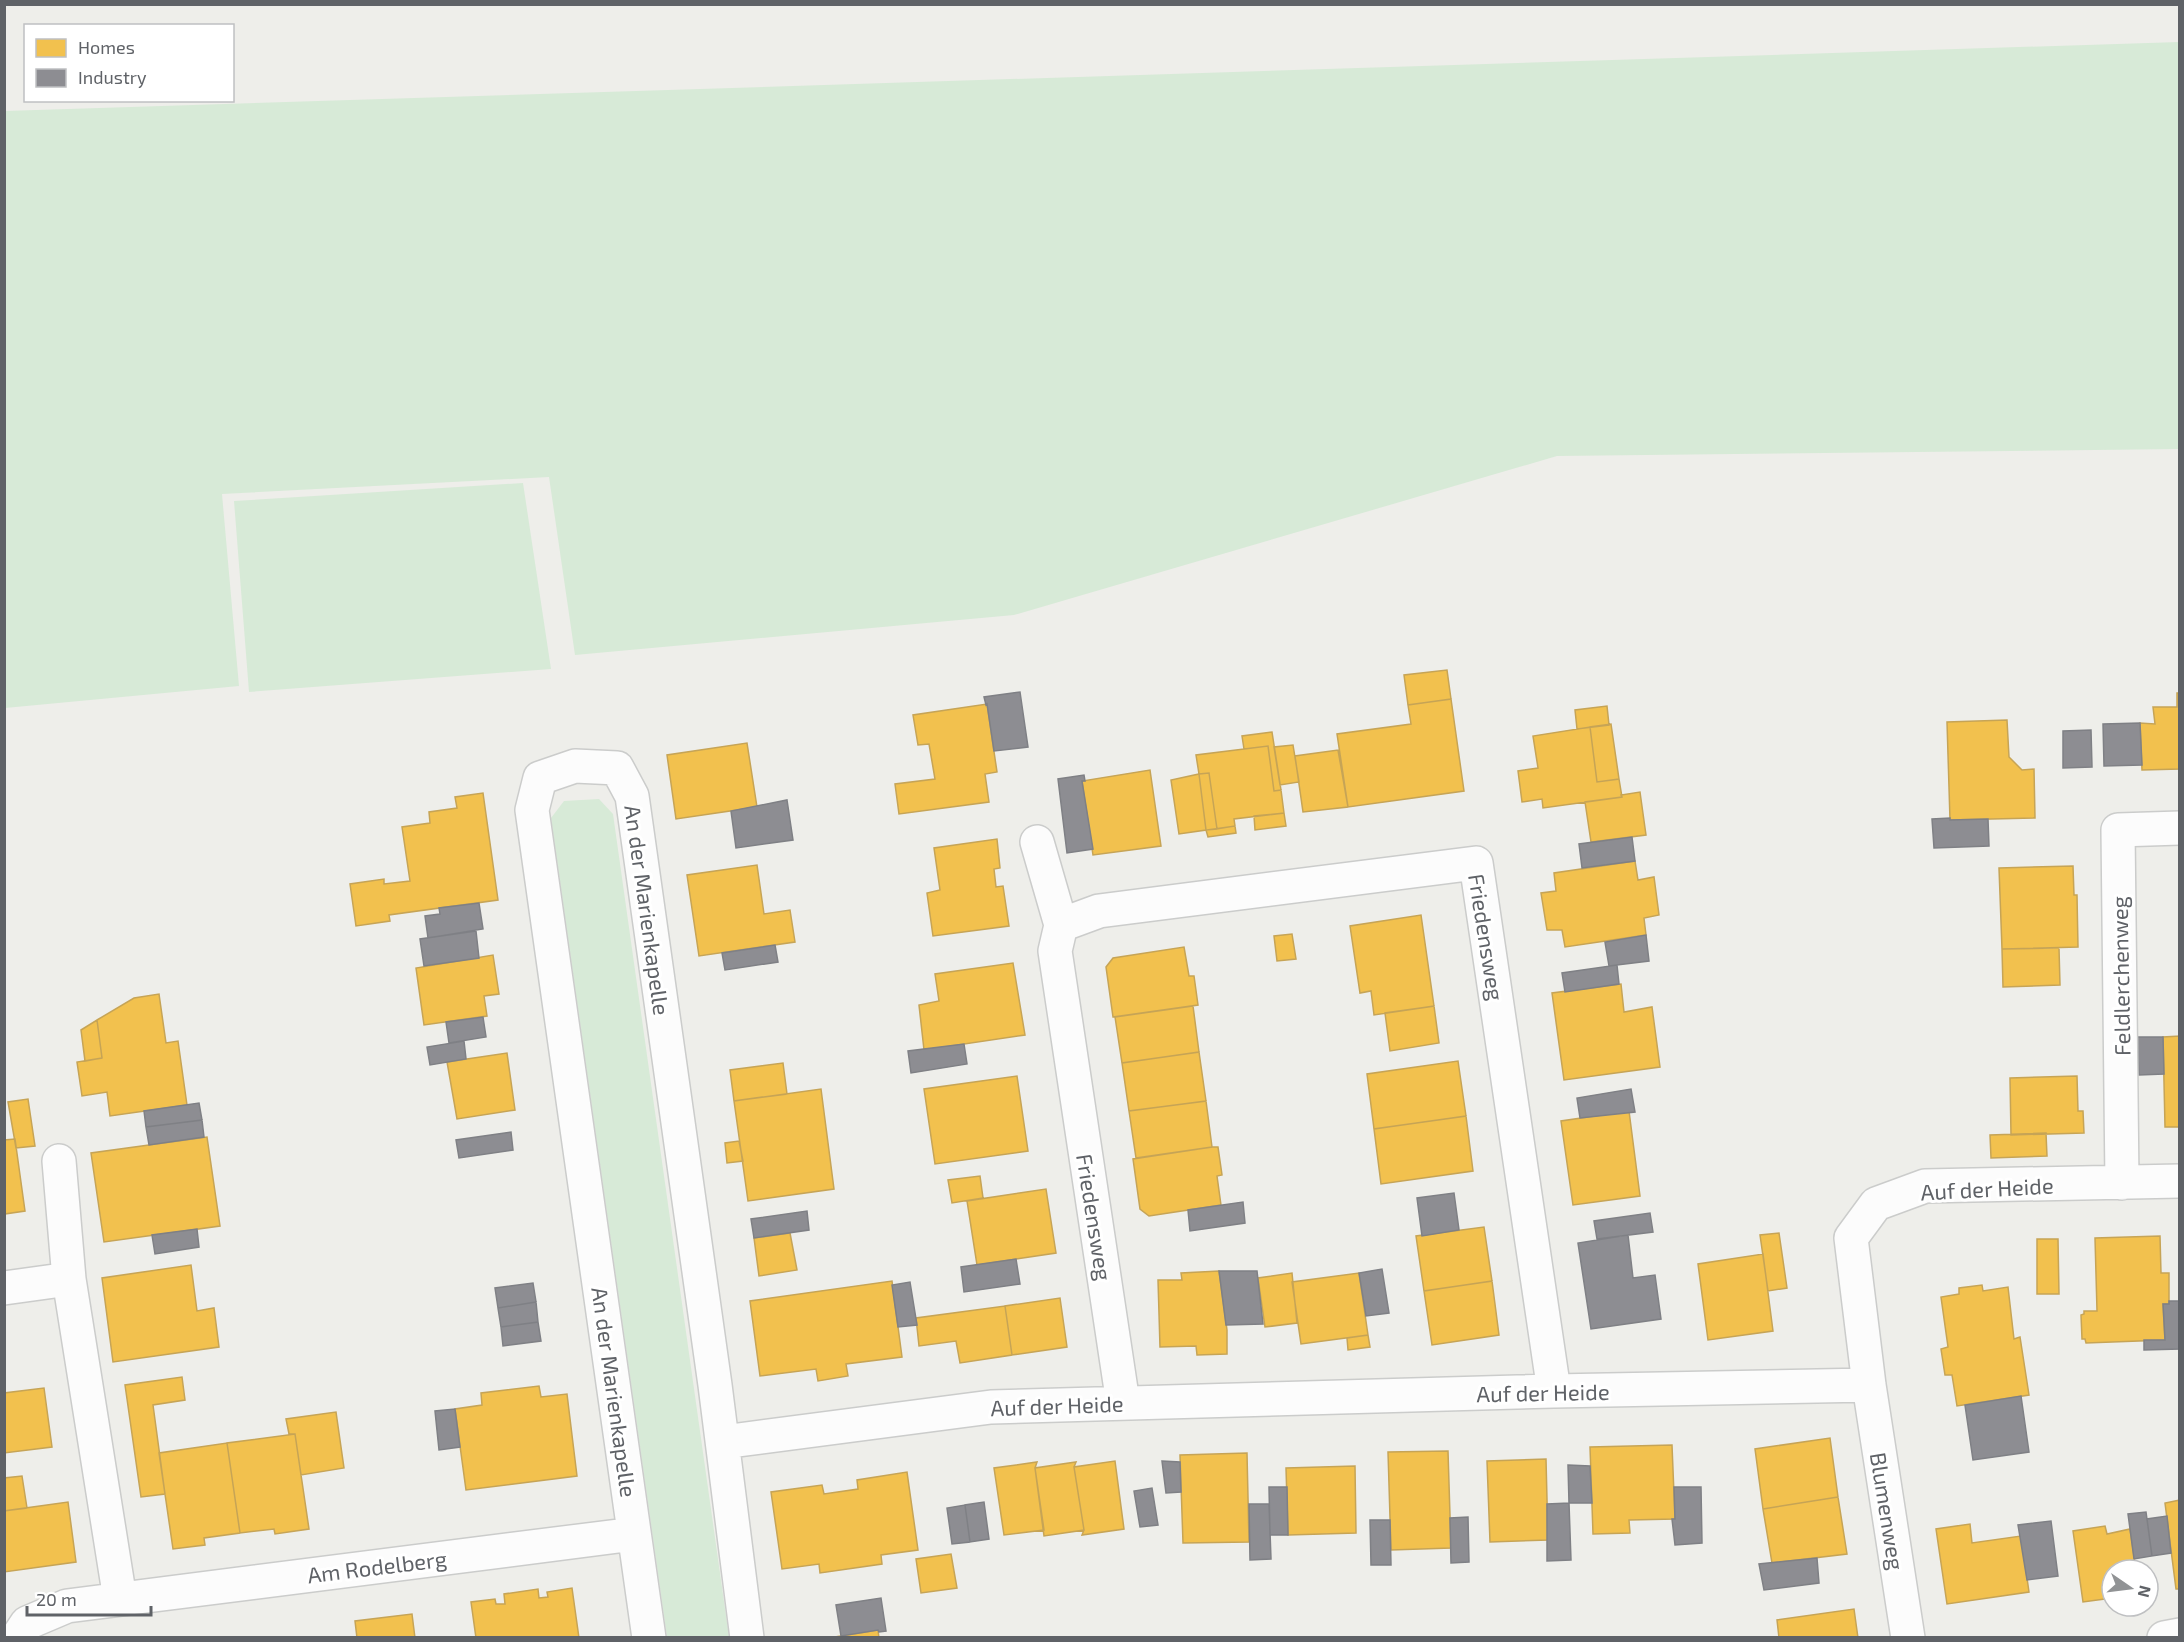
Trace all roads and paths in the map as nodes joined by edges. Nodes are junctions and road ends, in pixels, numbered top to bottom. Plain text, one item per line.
1 (2180, 828) edge
2 (1037, 842) dead end
3 (1061, 925) junction
4 (59, 1161) dead end
5 (2180, 1181) edge
6 (2122, 1183) junction
7 (69, 1279) junction
8 (4, 1288) edge
9 (1869, 1385) junction
10 (1554, 1391) junction
11 (1123, 1402) junction
12 (723, 1442) junction
13 (634, 1534) junction
14 (120, 1599) junction
15 (2180, 1635) edge
16 (17, 1638) edge
17 (649, 1638) edge
18 (747, 1638) edge
19 (1908, 1638) edge
20 (2164, 1638) edge

1 - 6 street, Feldlerchenweg
2 - 3 street, Friedensweg
3 - 10 street, Friedensweg
3 - 11 street, Friedensweg
4 - 7 street
5 - 6 street, Auf der Heide
6 - 9 street, Auf der Heide
7 - 8 street
7 - 14 street
9 - 10 street, Auf der Heide
9 - 19 street, Blumenweg
10 - 11 street, Auf der Heide
11 - 12 street, Auf der Heide
12 - 13 street, An der Marienkapelle
12 - 18 street, An der Marienkapelle
13 - 14 street, Am Rodelberg
13 - 17 street, An der Marienkapelle
14 - 16 street, Am Rodelberg
15 - 20 street

